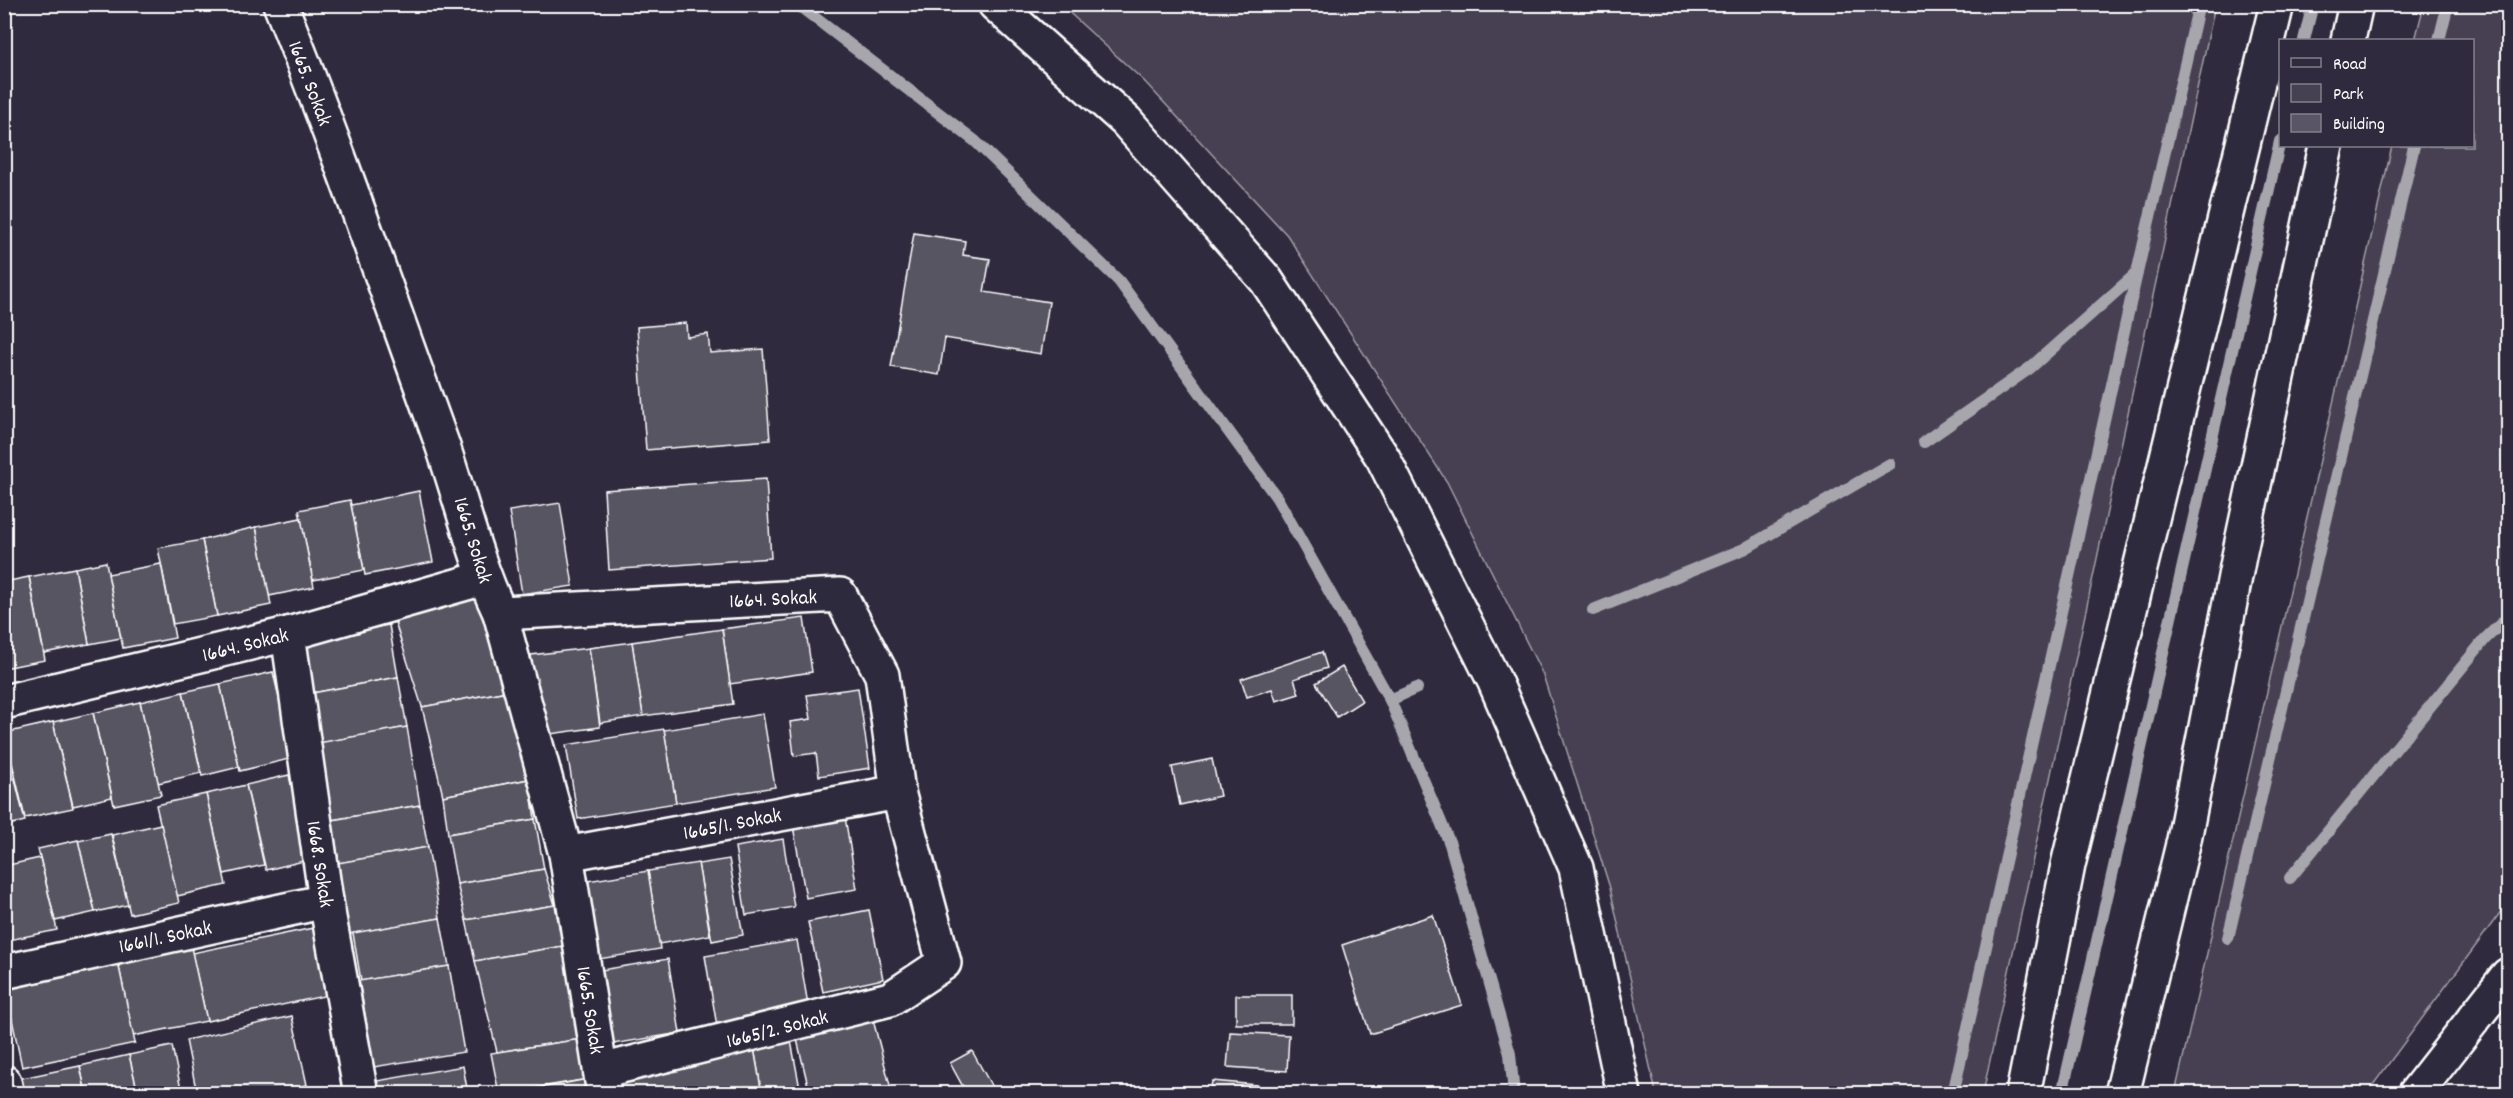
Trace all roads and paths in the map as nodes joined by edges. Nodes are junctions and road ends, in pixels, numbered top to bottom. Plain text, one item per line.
1 (280, 4) edge
2 (995, 4) edge
3 (2277, 4) edge
4 (2356, 4) edge
5 (2348, 39) edge
6 (2326, 147) edge
7 (484, 578) junction
8 (500, 613) junction
9 (288, 634) junction
10 (4, 702) edge
11 (898, 792) junction
12 (566, 854) junction
13 (326, 901) junction
14 (944, 963) joint
15 (4, 972) edge
16 (2508, 975) edge
17 (4, 1082) edge
18 (602, 1082) edge
19 (7, 1094) edge
20 (361, 1094) edge
21 (1624, 1094) edge
22 (2023, 1094) edge
23 (2122, 1094) edge
24 (2415, 1094) edge

1 - 7 main road, 1665. Sokak
2 - 21 main road
3 - 22 main road
4 - 5 main road
6 - 23 main road
7 - 8 main road, 1665. Sokak
7 - 9 main road, 1664. Sokak
8 - 11 main road, 1664. Sokak
8 - 12 main road, 1665. Sokak
9 - 10 main road, 1664. Sokak
9 - 13 main road, 1668. Sokak
11 - 12 main road, 1665/1. Sokak
11 - 14 main road, 1664. Sokak
12 - 18 main road, 1665. Sokak
13 - 15 main road, 1661/1. Sokak
13 - 20 main road, 1668. Sokak
14 - 18 main road, 1665/2. Sokak
16 - 24 main road
17 - 19 main road

